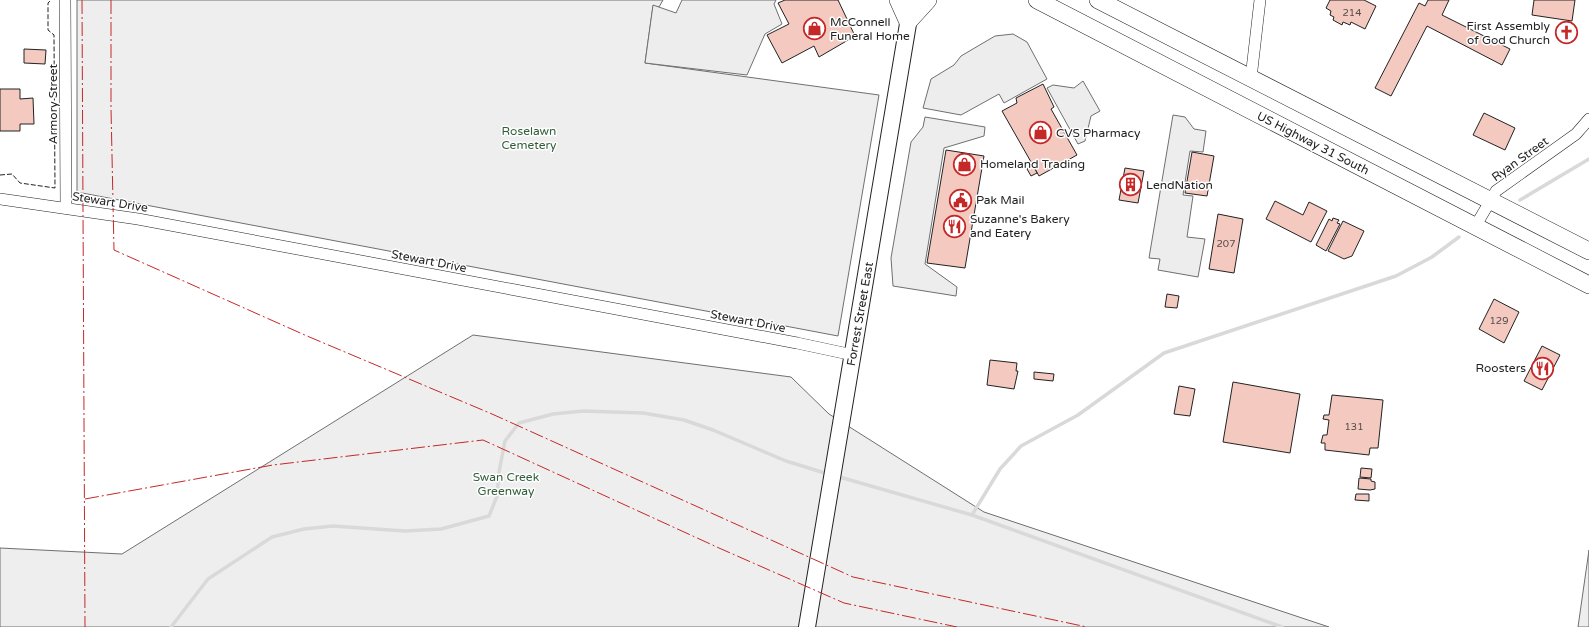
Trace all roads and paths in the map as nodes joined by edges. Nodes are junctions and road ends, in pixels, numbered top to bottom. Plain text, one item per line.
1 (65, 0) edge
2 (898, 0) edge
3 (912, 0) edge
4 (928, 0) edge
5 (1037, 0) edge
6 (1098, 0) edge
7 (1260, 0) edge
8 (908, 22) junction
9 (1251, 78) junction
10 (1589, 119) edge
11 (0, 199) edge
12 (1491, 201) junction
13 (66, 208) junction
14 (1475, 227) junction
15 (1589, 251) edge
16 (1589, 285) edge
17 (852, 356) junction
18 (807, 627) edge

1 - 13 street, Armory Street
2 - 8 main road
3 - 8 street, Forrest Street East
4 - 8 main road
5 - 14 main road, US Highway 31 South
6 - 9 main road
7 - 9 street
8 - 17 street, Forrest Street East
9 - 12 main road
10 - 12 street, Ryan Street
11 - 13 street, Stewart Drive
12 - 14 street, Ryan Street
12 - 15 main road
13 - 17 street, Stewart Drive
14 - 16 main road, US Highway 31 South
17 - 18 street, Forrest Street East

